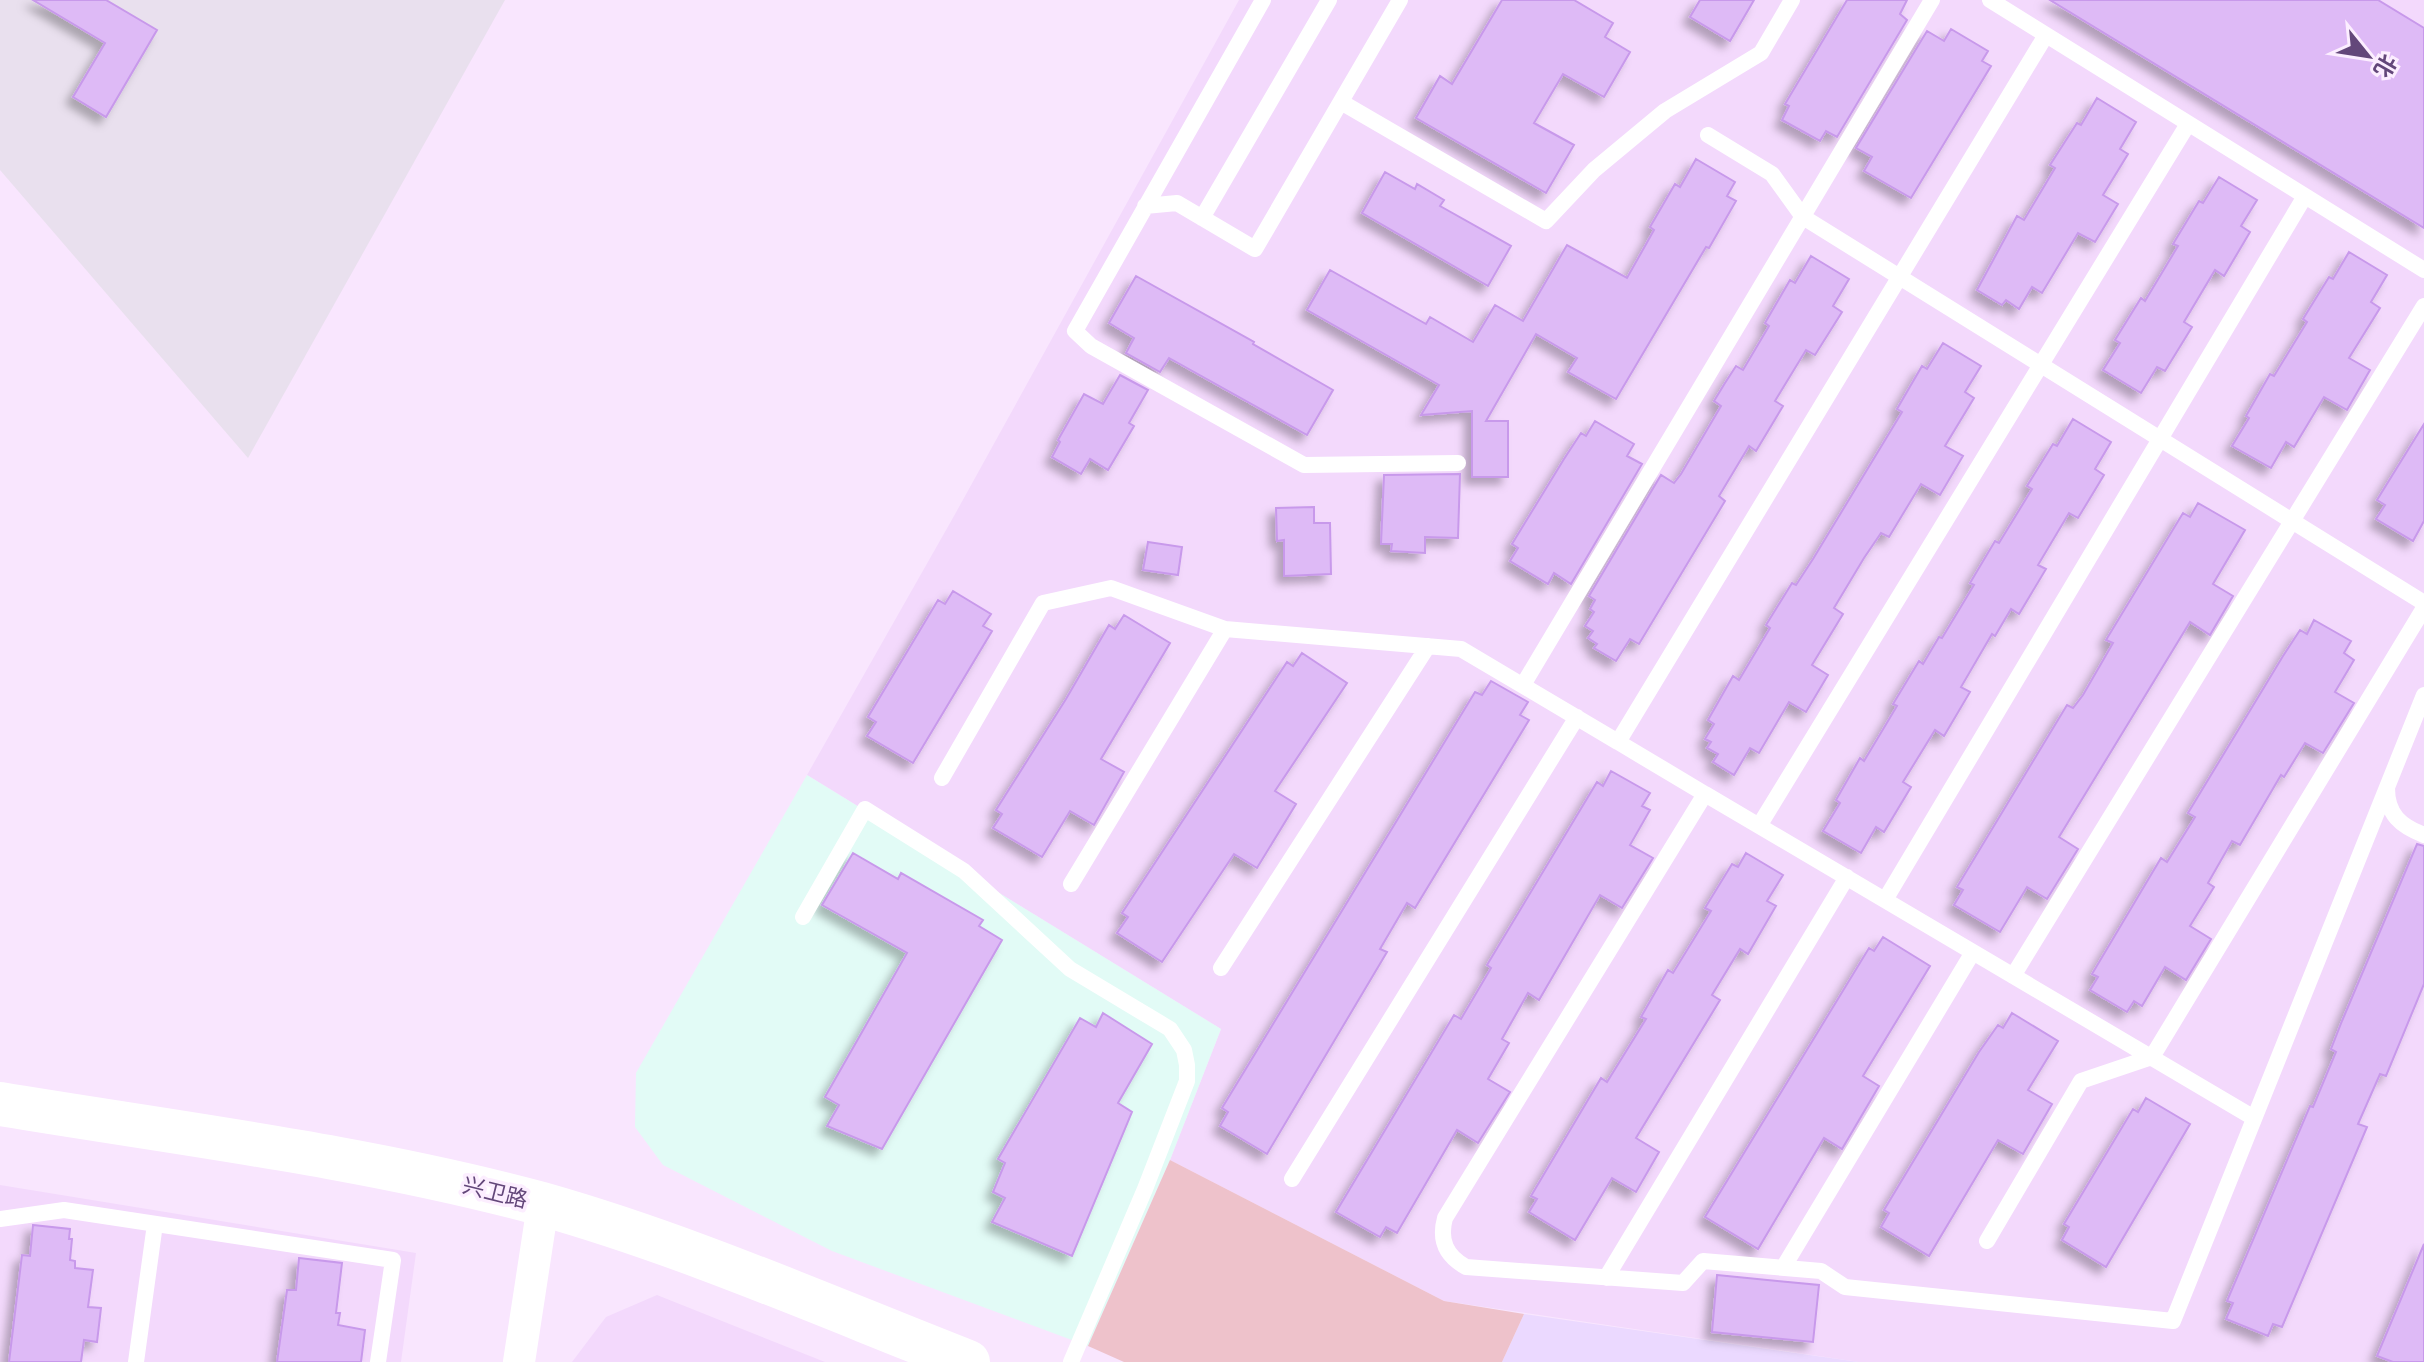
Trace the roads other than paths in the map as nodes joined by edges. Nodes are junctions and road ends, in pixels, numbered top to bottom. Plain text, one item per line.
1 (1263, 0) edge
2 (1329, 0) edge
3 (1400, 0) edge
4 (1792, 0) edge
5 (1932, 0) edge
6 (1990, 0) edge
7 (2046, 35) junction
8 (1341, 102) junction
9 (2188, 124) junction
10 (1708, 135) dead end
11 (2305, 196) junction
12 (1145, 206) junction
13 (1803, 217) junction
14 (1202, 218) junction
15 (2424, 270) edge
16 (1901, 278) junction
17 (2424, 306) edge
18 (2041, 364) junction
19 (2160, 438) junction
20 (1458, 463) dead end
21 (2292, 521) junction
22 (2424, 605) edge
23 (1225, 629) junction
24 (1428, 646) junction
25 (1523, 685) junction
26 (2424, 695) edge
27 (1577, 717) junction
28 (1618, 742) junction
29 (942, 778) dead end
30 (2387, 787) junction
31 (1705, 794) junction
32 (1759, 826) junction
33 (2424, 835) edge
34 (1847, 877) junction
35 (1071, 884) dead end
36 (1885, 900) junction
37 (803, 917) dead end
38 (1973, 952) junction
39 (1221, 968) dead end
40 (2013, 976) junction
41 (2152, 1057) junction
42 (0, 1104) edge
43 (2254, 1118) junction
44 (1292, 1179) dead end
45 (543, 1205) junction
46 (0, 1219) edge
47 (155, 1224) junction
48 (1987, 1241) dead end
49 (1783, 1268) junction
50 (1606, 1278) junction
51 (136, 1362) edge
52 (378, 1362) edge
53 (519, 1362) edge
54 (968, 1362) edge
55 (1071, 1362) edge

1 - 12 lane
2 - 14 lane
3 - 8 lane
4 - 8 lane
5 - 13 lane
6 - 7 lane
7 - 9 lane
7 - 16 lane
8 - 14 lane
9 - 11 lane
9 - 18 lane
10 - 13 lane
11 - 15 lane
11 - 19 lane
12 - 14 lane
12 - 20 lane
13 - 16 lane
13 - 25 lane
16 - 18 lane
16 - 28 lane
17 - 21 lane
18 - 19 lane
18 - 32 lane
19 - 21 lane
19 - 36 lane
21 - 22 lane
21 - 40 lane
22 - 41 lane
23 - 24 lane
23 - 29 lane
23 - 35 lane
24 - 25 lane
24 - 39 lane
25 - 27 lane
26 - 30 lane
27 - 28 lane
27 - 44 lane
28 - 31 lane
30 - 33 lane
30 - 43 lane
31 - 32 lane
31 - 50 lane
32 - 34 lane
34 - 36 lane
34 - 50 lane
36 - 38 lane
37 - 55 lane
38 - 40 lane
38 - 49 lane
40 - 41 lane
41 - 43 lane
41 - 48 lane
42 - 45 street, 兴卫路
43 - 49 lane
45 - 53 street
45 - 54 street, 兴卫路
46 - 47 lane
47 - 51 lane
47 - 52 lane
49 - 50 lane

